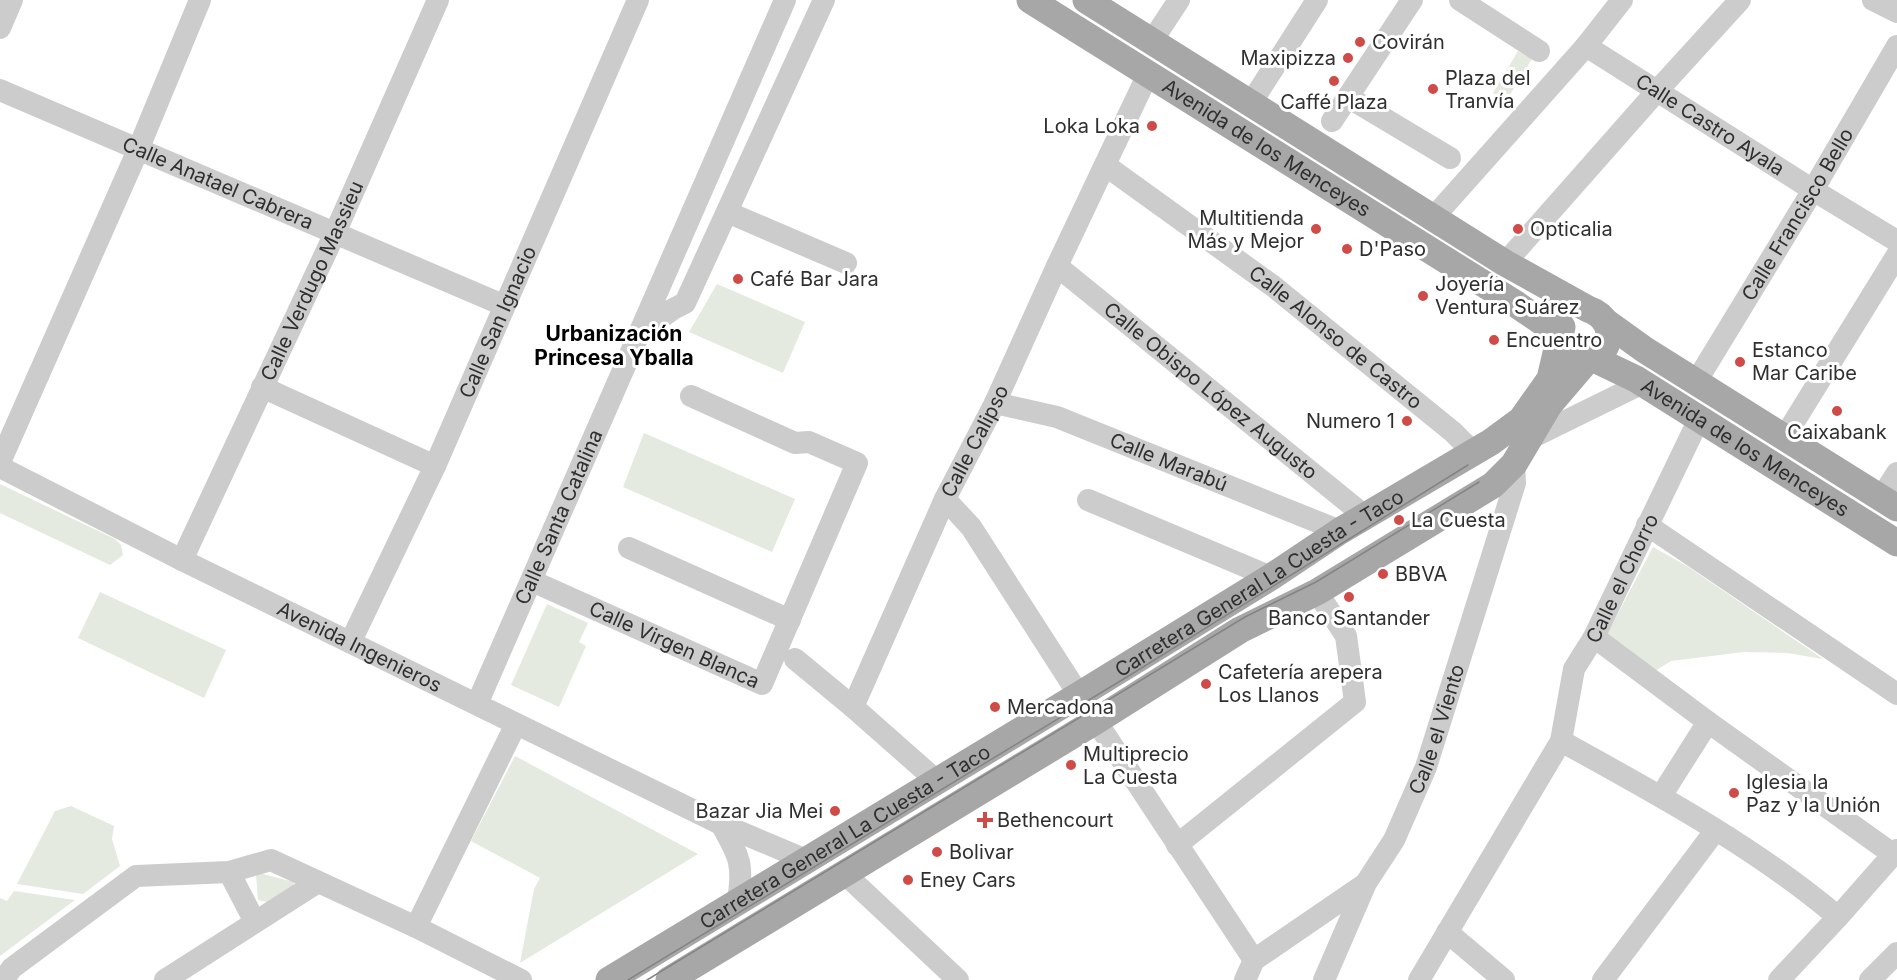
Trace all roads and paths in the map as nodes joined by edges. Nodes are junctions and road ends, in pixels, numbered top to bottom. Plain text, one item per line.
1 (12, 0) edge
2 (200, 0) edge
3 (438, 0) edge
4 (638, 0) edge
5 (785, 0) edge
6 (823, 0) edge
7 (1030, 0) edge
8 (1086, 0) edge
9 (1179, 0) edge
10 (1317, 0) edge
11 (1412, 0) edge
12 (1460, 0) edge
13 (1622, 0) edge
14 (1740, 0) edge
15 (1873, 0) edge
16 (1897, 12) edge
17 (0, 28) edge
18 (1152, 42) junction
19 (1586, 46) junction
20 (1897, 46) edge
21 (1539, 51) dead end
22 (1148, 74) junction
23 (0, 90) edge
24 (1657, 91) junction
25 (1348, 97) junction
26 (1251, 104) junction
27 (1332, 121) dead end
28 (138, 150) junction
29 (1450, 158) dead end
30 (1105, 165) junction
31 (1813, 190) junction
32 (727, 212) junction
33 (1433, 218) junction
34 (335, 233) junction
35 (1897, 241) edge
36 (1897, 255) edge
37 (846, 263) dead end
38 (1505, 263) junction
39 (1057, 266) junction
40 (657, 290) junction
41 (503, 305) junction
42 (673, 309) junction
43 (1597, 316) junction
44 (641, 332) junction
45 (1561, 338) junction
46 (1590, 357) junction
47 (1696, 382) junction
48 (1643, 383) junction
49 (262, 387) junction
50 (691, 396) dead end
51 (995, 403) junction
52 (1699, 419) junction
53 (1784, 438) junction
54 (1527, 440) junction
55 (1482, 447) junction
56 (0, 462) edge
57 (1514, 464) junction
58 (435, 466) junction
59 (0, 467) edge
60 (1897, 473) edge
61 (945, 500) junction
62 (1088, 500) dead end
63 (1889, 503) edge
64 (1365, 516) junction
65 (1647, 525) junction
66 (1340, 531) junction
67 (1897, 543) edge
68 (628, 548) dead end
69 (182, 560) junction
70 (1271, 577) junction
71 (532, 581) junction
72 (1317, 592) junction
73 (790, 620) junction
74 (1594, 637) junction
75 (351, 641) junction
76 (795, 659) dead end
77 (1897, 694) edge
78 (1079, 695) junction
79 (477, 704) junction
80 (853, 707) junction
81 (1096, 721) junction
82 (1708, 722) junction
83 (516, 724) junction
84 (1561, 741) junction
85 (938, 782) junction
86 (1661, 796) junction
87 (721, 824) junction
88 (1715, 831) junction
89 (1178, 844) junction
90 (1895, 852) edge
91 (806, 860) junction
92 (229, 872) junction
93 (845, 874) junction
94 (318, 882) junction
95 (1366, 883) junction
96 (738, 901) junction
97 (1838, 918) junction
98 (255, 922) junction
99 (416, 927) junction
100 (1447, 932) junction
101 (1897, 953) edge
102 (1249, 970) edge
103 (515, 978) edge
104 (3, 980) edge
105 (165, 980) edge
106 (609, 980) edge
107 (669, 980) edge
108 (958, 980) edge
109 (1324, 980) edge
110 (1419, 980) edge
111 (1504, 980) edge
112 (1603, 980) edge
113 (1779, 980) edge
114 (1870, 980) edge

1 - 17 street
2 - 28 street
3 - 34 street, Calle Verdugo Massieu
4 - 41 street, Calle San Ignacio
5 - 40 street, Calle Santa Catalina
6 - 32 street
7 - 22 main road, Avenida de los Menceyes
8 - 18 main road, Avenida de los Menceyes
9 - 18 street
10 - 26 street
11 - 25 street
12 - 21 street
13 - 19 street
14 - 24 street
15 - 16 street
18 - 26 main road, Avenida de los Menceyes
19 - 24 street, Calle Castro Ayala
19 - 33 street
20 - 31 street, Calle Francisco Bello
22 - 30 street, Calle Calipso
22 - 45 main road, Avenida de los Menceyes
23 - 28 street, Calle Anatael Cabrera
24 - 31 street, Calle Castro Ayala
24 - 38 street
25 - 27 street
25 - 29 street
26 - 33 main road, Avenida de los Menceyes
28 - 34 street, Calle Anatael Cabrera
28 - 56 street
30 - 39 street, Calle Calipso
30 - 55 street, Calle Alonso de Castro
31 - 35 street, Calle Castro Ayala
31 - 47 street, Calle Francisco Bello
32 - 37 street
32 - 42 street
33 - 38 main road, Avenida de los Menceyes
34 - 41 street, Calle Anatael Cabrera
34 - 49 street, Calle Verdugo Massieu
36 - 53 street
38 - 43 main road, Avenida de los Menceyes
39 - 51 street, Calle Calipso
39 - 64 street, Calle Obispo López Augusto
40 - 42 street
40 - 44 street, Calle Santa Catalina
41 - 58 street, Calle San Ignacio
42 - 44 street
43 - 45 main road
43 - 46 main road
43 - 47 main road, Avenida de los Menceyes
44 - 71 street, Calle Santa Catalina
45 - 46 main road
45 - 55 main road, Carretera General La Cuesta - Taco
46 - 48 main road, Avenida de los Menceyes
46 - 54 main road, Carretera General La Cuesta - Taco
47 - 53 main road, Avenida de los Menceyes
48 - 52 main road, Avenida de los Menceyes
48 - 54 street
49 - 58 street
49 - 69 street, Calle Verdugo Massieu
50 - 73 street, Calle Virgen Blanca
51 - 61 street, Calle Calipso
51 - 66 street, Calle Marabú
52 - 65 street, Calle el Chorro
52 - 67 main road, Avenida de los Menceyes
53 - 63 main road, Avenida de los Menceyes
54 - 57 main road, Carretera General La Cuesta - Taco
55 - 57 main road
55 - 64 main road, Carretera General La Cuesta - Taco
57 - 72 main road, Carretera General La Cuesta - Taco
57 - 95 street, Calle el Viento
58 - 75 street, Calle San Ignacio
59 - 69 street, Avenida Ingenieros
60 - 63 street
61 - 78 street
61 - 80 street, Calle Calipso
62 - 70 street
64 - 66 main road, Carretera General La Cuesta - Taco
65 - 74 street, Calle el Chorro
65 - 77 street
66 - 70 main road, Carretera General La Cuesta - Taco
68 - 73 street
69 - 75 street, Avenida Ingenieros
70 - 78 main road, Carretera General La Cuesta - Taco
71 - 73 street, Calle Virgen Blanca
71 - 79 street, Calle Santa Catalina
72 - 81 main road, Carretera General La Cuesta - Taco
72 - 89 street
74 - 82 street
74 - 84 street, Calle el Chorro
75 - 79 street, Avenida Ingenieros
76 - 80 street
78 - 85 main road, Carretera General La Cuesta - Taco
79 - 83 street, Avenida Ingenieros
80 - 85 street
81 - 89 street
81 - 93 main road, Carretera General La Cuesta - Taco
82 - 86 street
82 - 90 street
83 - 87 street, Avenida Ingenieros
83 - 99 street
84 - 86 street
84 - 100 street, Calle el Chorro
85 - 91 main road, Carretera General La Cuesta - Taco
86 - 88 street
87 - 91 street, Avenida Ingenieros
87 - 96 street
88 - 97 street
88 - 112 street
89 - 102 street
90 - 97 street
91 - 96 main road, Carretera General La Cuesta - Taco
92 - 94 street
92 - 98 street
92 - 104 street
93 - 107 main road, Carretera General La Cuesta - Taco
93 - 108 street
94 - 98 street
94 - 99 street
95 - 102 street
95 - 109 street, Calle el Viento
96 - 106 main road, Carretera General La Cuesta - Taco
97 - 113 street
98 - 105 street
99 - 103 street
100 - 110 street, Calle el Chorro
100 - 111 street
101 - 114 street

